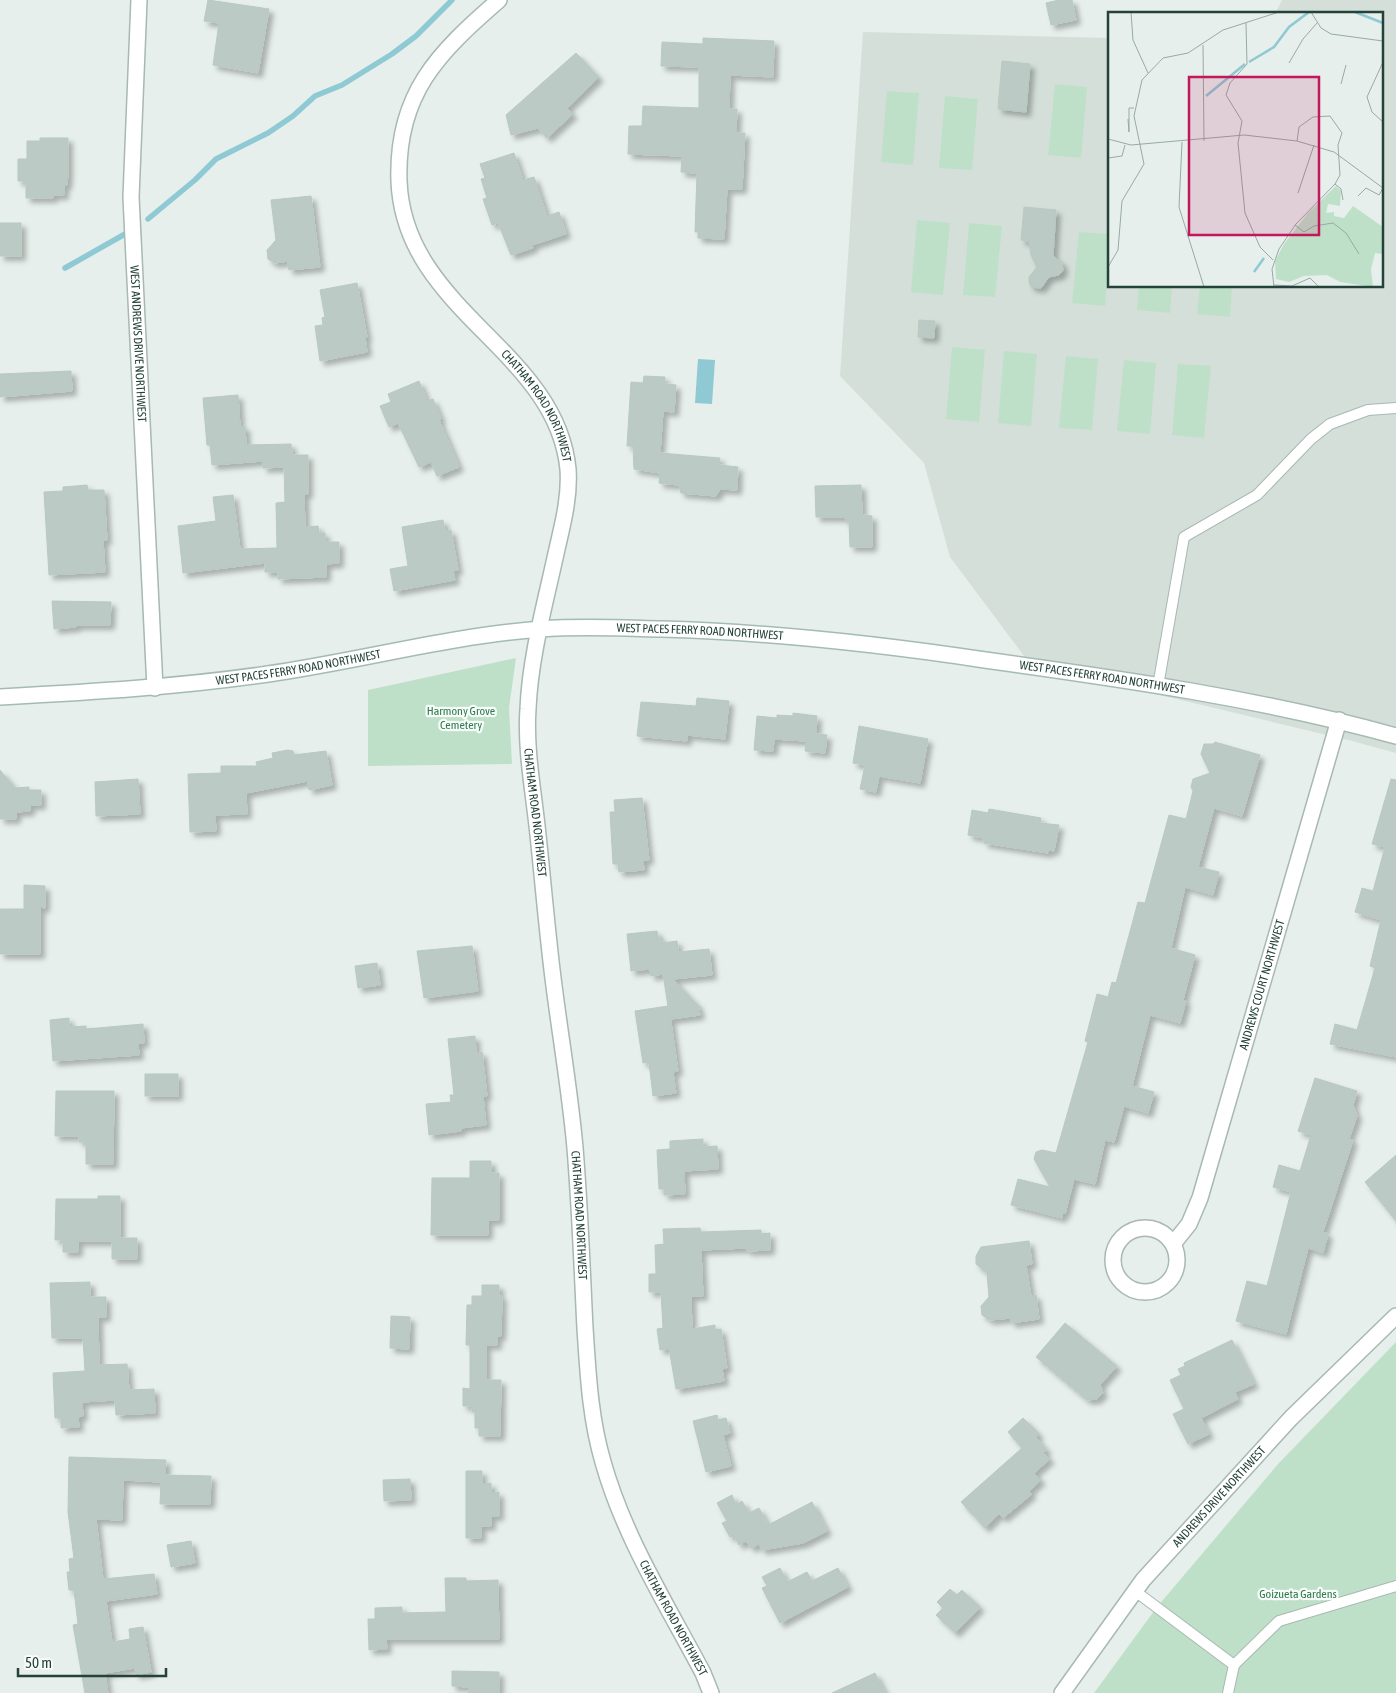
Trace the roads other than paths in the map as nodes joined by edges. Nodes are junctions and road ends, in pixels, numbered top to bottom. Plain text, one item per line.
1 (139, 0) edge
2 (499, 0) edge
3 (1396, 408) edge
4 (540, 629) junction
5 (1158, 686) junction
6 (155, 688) junction
7 (0, 697) edge
8 (1339, 720) junction
9 (1396, 736) edge
10 (1174, 1244) junction
11 (1396, 1316) edge
12 (1396, 1586) edge
13 (1136, 1591) junction
14 (1234, 1665) junction
15 (711, 1693) edge
16 (1062, 1693) edge
17 (1228, 1693) edge

1 - 6 street, WEST ANDREWS DRIVE NORTHWEST
2 - 4 street, CHATHAM ROAD NORTHWEST
3 - 5 lane
4 - 5 street, WEST PACES FERRY ROAD NORTHWEST
4 - 6 street, WEST PACES FERRY ROAD NORTHWEST
4 - 15 street, CHATHAM ROAD NORTHWEST
5 - 8 street, WEST PACES FERRY ROAD NORTHWEST
6 - 7 street, WEST PACES FERRY ROAD NORTHWEST
8 - 9 street, WEST PACES FERRY ROAD NORTHWEST
8 - 10 street, ANDREWS COURT NORTHWEST
10 - 10 street
11 - 13 street, ANDREWS DRIVE NORTHWEST
12 - 14 lane
13 - 14 lane
13 - 16 street, ANDREWS DRIVE NORTHWEST
14 - 17 lane

